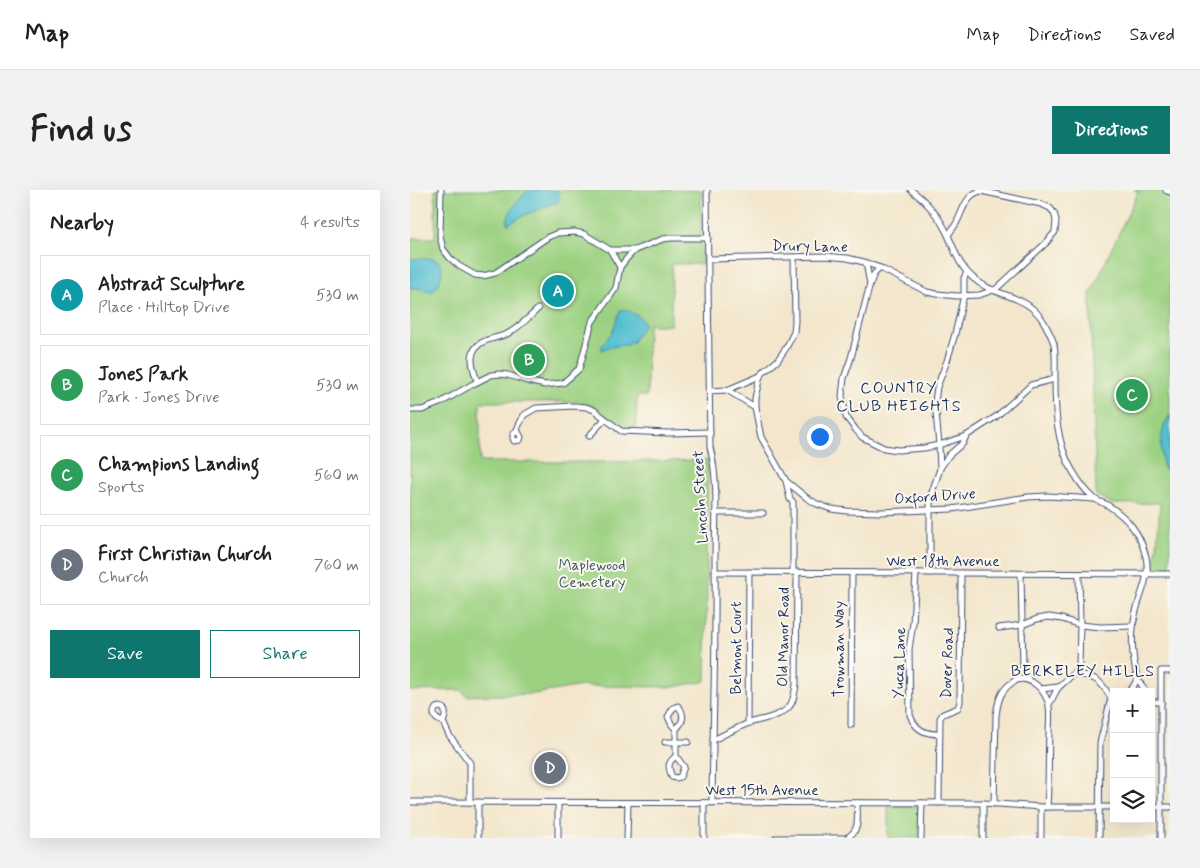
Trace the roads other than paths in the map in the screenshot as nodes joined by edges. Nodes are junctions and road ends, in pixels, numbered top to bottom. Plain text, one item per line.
1 (441, 190) edge
2 (707, 190) edge
3 (911, 190) edge
4 (948, 235) junction
5 (708, 238) junction
6 (610, 250) junction
7 (635, 250) junction
8 (794, 257) junction
9 (708, 259) junction
10 (866, 263) junction
11 (620, 266) junction
12 (880, 268) junction
13 (967, 272) junction
14 (870, 284) junction
15 (993, 290) junction
16 (964, 295) junction
17 (538, 309) dead end
18 (760, 376) junction
19 (1055, 379) junction
20 (477, 381) junction
21 (726, 390) junction
22 (709, 391) junction
23 (755, 407) junction
24 (410, 410) edge
25 (605, 419) junction
26 (518, 430) dead end
27 (710, 432) junction
28 (589, 436) dead end
29 (966, 436) junction
30 (939, 445) junction
31 (940, 469) junction
32 (786, 481) junction
33 (802, 495) junction
34 (1094, 499) junction
35 (793, 502) junction
36 (930, 511) junction
37 (715, 513) junction
38 (763, 513) dead end
39 (715, 572) junction
40 (749, 572) junction
41 (795, 572) junction
42 (852, 573) junction
43 (916, 573) junction
44 (930, 573) junction
45 (961, 573) junction
46 (1021, 574) junction
47 (1080, 574) junction
48 (1147, 574) junction
49 (1170, 574) edge
50 (1022, 625) junction
51 (1080, 625) junction
52 (1133, 626) junction
53 (999, 628) dead end
54 (1023, 667) junction
55 (1170, 671) edge
56 (1074, 673) junction
57 (1138, 678) junction
58 (1028, 680) junction
59 (1015, 681) junction
60 (1058, 687) junction
61 (1132, 688) edge
62 (1144, 688) edge
63 (1041, 689) junction
64 (1110, 694) edge
65 (1155, 701) edge
66 (1161, 702) junction
67 (1049, 704) junction
68 (1110, 708) edge
69 (443, 722) dead end
70 (748, 724) junction
71 (851, 725) dead end
72 (676, 729) dead end
73 (939, 734) junction
74 (713, 740) junction
75 (665, 742) dead end
76 (676, 742) junction
77 (688, 742) dead end
78 (676, 756) dead end
79 (410, 802) edge
80 (470, 802) junction
81 (478, 802) junction
82 (628, 802) junction
83 (704, 802) junction
84 (712, 802) junction
85 (558, 803) junction
86 (857, 803) junction
87 (922, 803) junction
88 (938, 803) junction
89 (983, 803) junction
90 (994, 804) junction
91 (1041, 807) junction
92 (1047, 807) junction
93 (1099, 807) junction
94 (1110, 807) edge
95 (1155, 807) edge
96 (1162, 807) junction
97 (1170, 807) edge
98 (478, 838) edge
99 (558, 838) edge
100 (627, 838) edge
101 (704, 838) edge
102 (776, 838) edge
103 (921, 838) edge
104 (983, 838) edge
105 (1040, 838) edge
106 (1099, 838) edge
107 (1161, 838) edge

1 - 6 street
2 - 5 street, Lincoln Street
3 - 4 street
4 - 13 street
4 - 15 street
5 - 7 street
5 - 9 street, Lincoln Street
6 - 7 street
6 - 11 street
7 - 11 street
8 - 9 street, Drury Lane
8 - 10 street, Drury Lane
8 - 18 street
9 - 22 street, Lincoln Street
10 - 12 street, Drury Lane
10 - 14 street
11 - 20 street
12 - 14 street
12 - 16 street, Drury Lane
13 - 15 street
13 - 16 street
14 - 30 street
15 - 16 street, Drury Lane
15 - 19 street
16 - 30 street
17 - 20 street
18 - 21 street
18 - 23 street
19 - 29 street
19 - 34 street
20 - 24 street
21 - 22 street
21 - 23 street
22 - 27 street, Lincoln Street
23 - 32 street
25 - 26 street
25 - 27 street
25 - 28 street
27 - 37 street, Lincoln Street
29 - 30 street
29 - 31 street
30 - 31 street
31 - 36 street
32 - 33 street, Oxford Drive
32 - 35 street, Old Manor Road
33 - 35 street
33 - 36 street, Oxford Drive
34 - 36 street, Oxford Drive
34 - 48 street
35 - 41 street, Old Manor Road
36 - 44 street
37 - 38 street
37 - 39 street, Lincoln Street
39 - 40 street, West 18th Avenue
39 - 74 street, Lincoln Street
40 - 41 street, West 18th Avenue
40 - 70 street, Belmont Court
41 - 42 street, West 18th Avenue
41 - 70 street, Old Manor Road
42 - 43 street, West 18th Avenue
42 - 71 street, Trowman Way
43 - 44 street, West 18th Avenue
43 - 73 street, Yucca Lane
44 - 45 street, West 18th Avenue
45 - 46 street, West 18th Avenue
45 - 73 street, Dover Road
46 - 47 street, West 18th Avenue
46 - 50 street
47 - 48 street, West 18th Avenue
47 - 51 street
48 - 49 street, West 18th Avenue
48 - 52 street
50 - 51 street
50 - 53 street
50 - 54 street
51 - 52 street
51 - 56 street
52 - 57 street
54 - 58 street
54 - 59 street
55 - 66 street
56 - 60 street
56 - 64 street
57 - 61 street
57 - 62 street
58 - 59 street
58 - 63 street
59 - 90 street
60 - 63 street
60 - 67 street
63 - 67 street
65 - 66 street
66 - 96 street
67 - 92 street
68 - 93 street
69 - 80 street
70 - 74 street, Old Manor Road
72 - 76 street
73 - 88 street, Dover Road
74 - 84 street, Lincoln Street
75 - 76 street
76 - 77 street
76 - 78 street
79 - 80 street, West 15th Avenue
80 - 81 street, West 15th Avenue
81 - 85 street, West 15th Avenue
81 - 98 street
82 - 83 street, West 15th Avenue
82 - 85 street, West 15th Avenue
82 - 100 street
83 - 84 street, West 15th Avenue
83 - 101 street
84 - 86 street, West 15th Avenue
85 - 99 street
86 - 87 street, West 15th Avenue
86 - 102 street
87 - 88 street, West 15th Avenue
87 - 103 street
88 - 89 street, West 15th Avenue
89 - 90 street, West 15th Avenue
89 - 104 street
90 - 91 street, West 15th Avenue
91 - 92 street, West 15th Avenue
91 - 105 street
92 - 93 street, West 15th Avenue
93 - 94 street, West 15th Avenue
93 - 106 street
95 - 96 street
96 - 97 street
96 - 107 street

